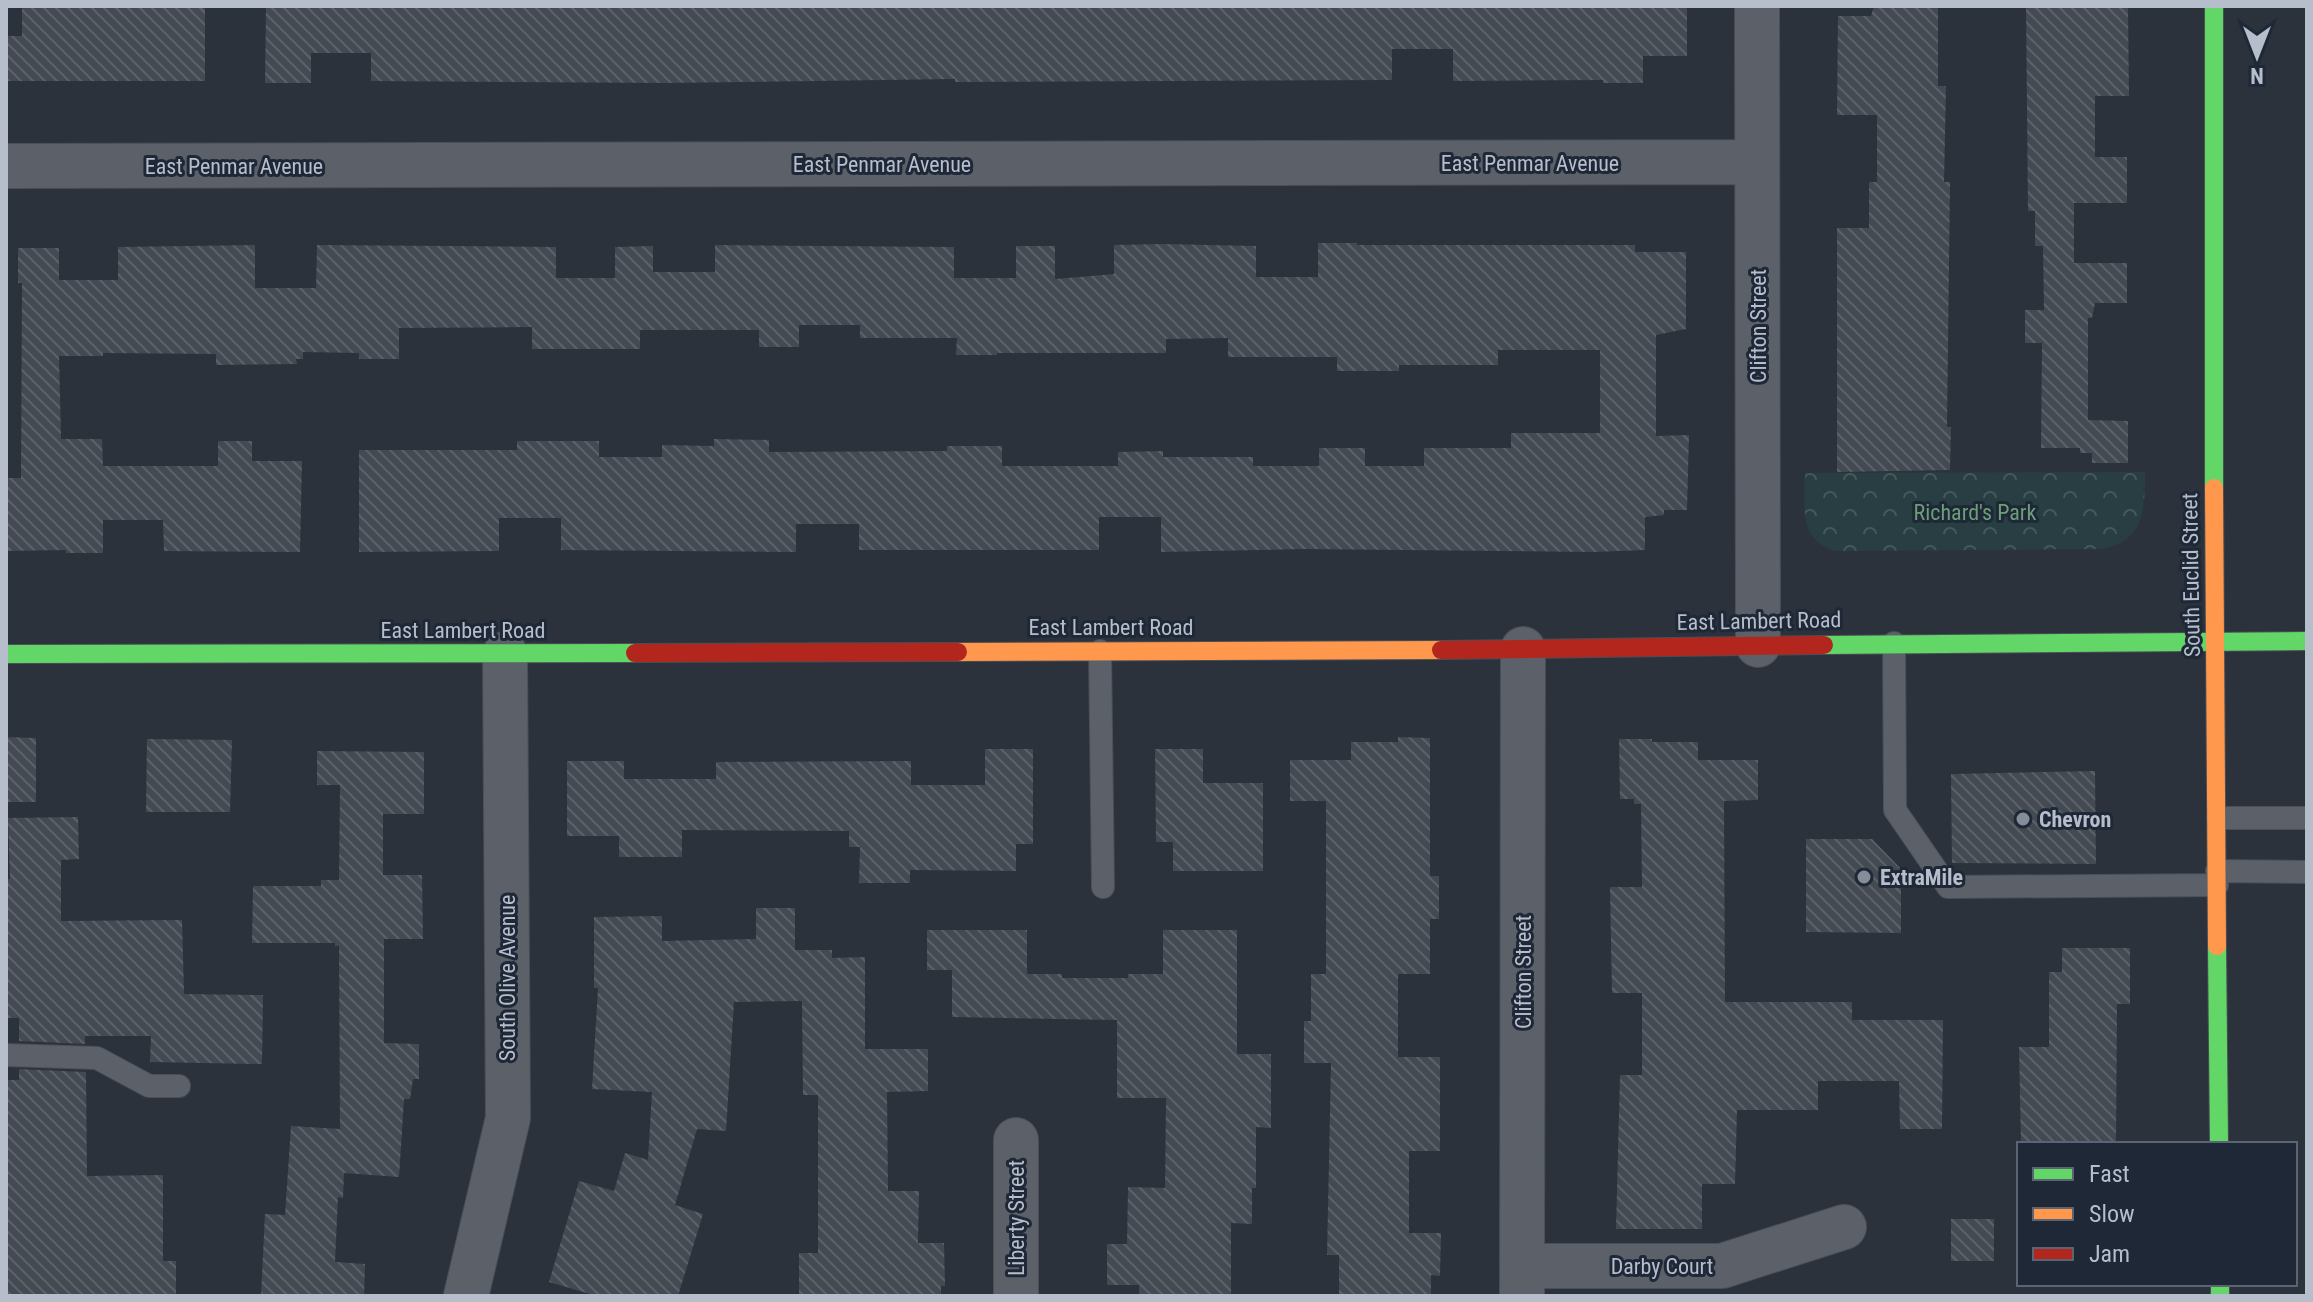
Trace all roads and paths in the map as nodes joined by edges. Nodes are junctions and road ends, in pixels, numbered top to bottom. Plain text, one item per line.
1 (1757, 6) edge
2 (2214, 6) edge
3 (1757, 162) junction
4 (6, 166) edge
5 (2217, 641) junction
6 (2307, 641) edge
7 (1894, 643) junction
8 (1758, 645) junction
9 (1523, 649) junction
10 (1100, 651) junction
11 (6, 654) edge
12 (505, 654) junction
13 (2218, 818) junction
14 (2307, 818) edge
15 (2307, 872) edge
16 (2217, 878) junction
17 (1103, 887) dead end
18 (6, 1055) edge
19 (179, 1086) dead end
20 (1016, 1140) dead end
21 (2219, 1142) edge
22 (1844, 1227) dead end
23 (1522, 1281) edge
24 (466, 1296) edge
25 (1016, 1296) edge

1 - 3 street, Clifton Street
2 - 5 main road, South Euclid Street
3 - 4 street, East Penmar Avenue
3 - 8 street, Clifton Street
5 - 6 main road, East Lambert Road
5 - 7 main road, East Lambert Road
5 - 13 main road, South Euclid Street
7 - 8 main road, East Lambert Road
7 - 16 lane
8 - 9 main road, East Lambert Road
9 - 10 main road, East Lambert Road
9 - 23 street, Clifton Street
10 - 12 main road, East Lambert Road
10 - 17 lane
11 - 12 main road, East Lambert Road
12 - 24 street, South Olive Avenue
13 - 14 lane
13 - 16 main road, South Euclid Street
15 - 16 lane
16 - 21 main road, South Euclid Street
18 - 19 lane
20 - 25 street, Liberty Street
22 - 23 street, Darby Court

